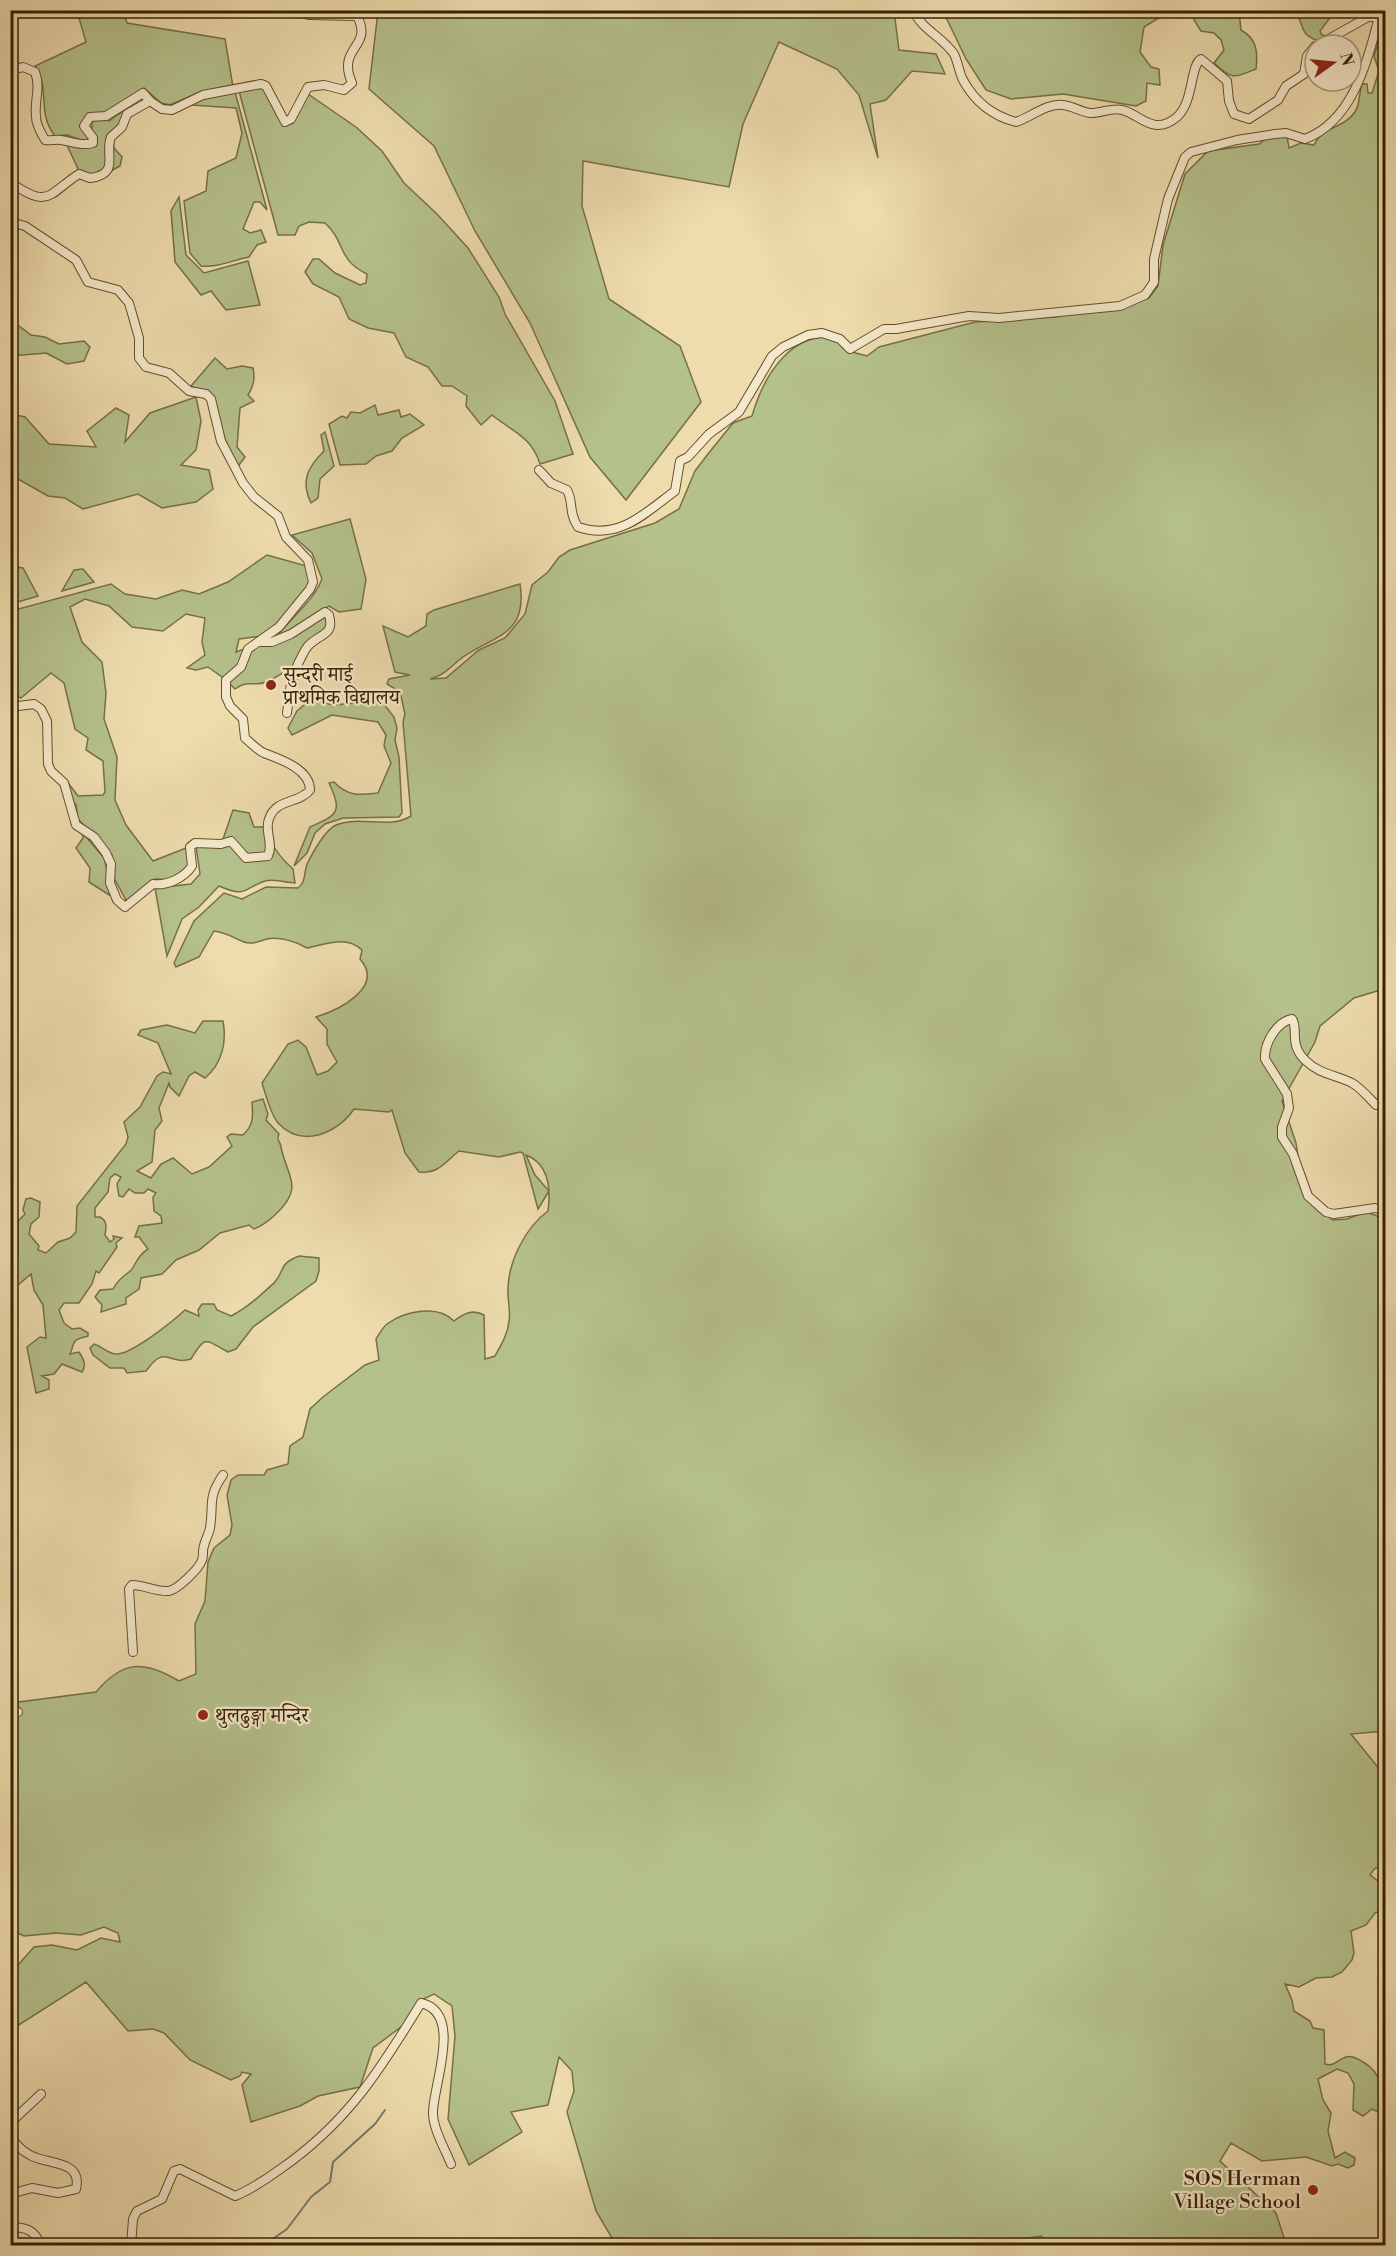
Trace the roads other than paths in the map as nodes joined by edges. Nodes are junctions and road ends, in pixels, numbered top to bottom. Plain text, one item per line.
1 (295, 10) edge
2 (913, 10) edge
3 (1382, 14) edge
4 (1342, 33) edge
5 (10, 71) edge
6 (1303, 75) edge
7 (150, 101) junction
8 (10, 182) edge
9 (10, 222) edge
10 (539, 470) dead end
11 (261, 642) junction
12 (10, 707) edge
13 (287, 713) dead end
14 (1386, 1100) edge
15 (1386, 1211) edge
16 (223, 1475) dead end
17 (133, 1652) dead end
18 (41, 2094) dead end
19 (10, 2123) edge
20 (10, 2135) edge
21 (451, 2164) dead end
22 (10, 2194) edge
23 (10, 2227) edge
24 (41, 2246) edge
25 (131, 2246) edge

1 - 7 street
2 - 6 street
3 - 4 street
3 - 10 street
5 - 7 street
7 - 8 street
9 - 11 street
11 - 12 street
11 - 13 street
14 - 15 street
16 - 17 street
18 - 19 street
20 - 22 street
21 - 25 street
23 - 24 street

